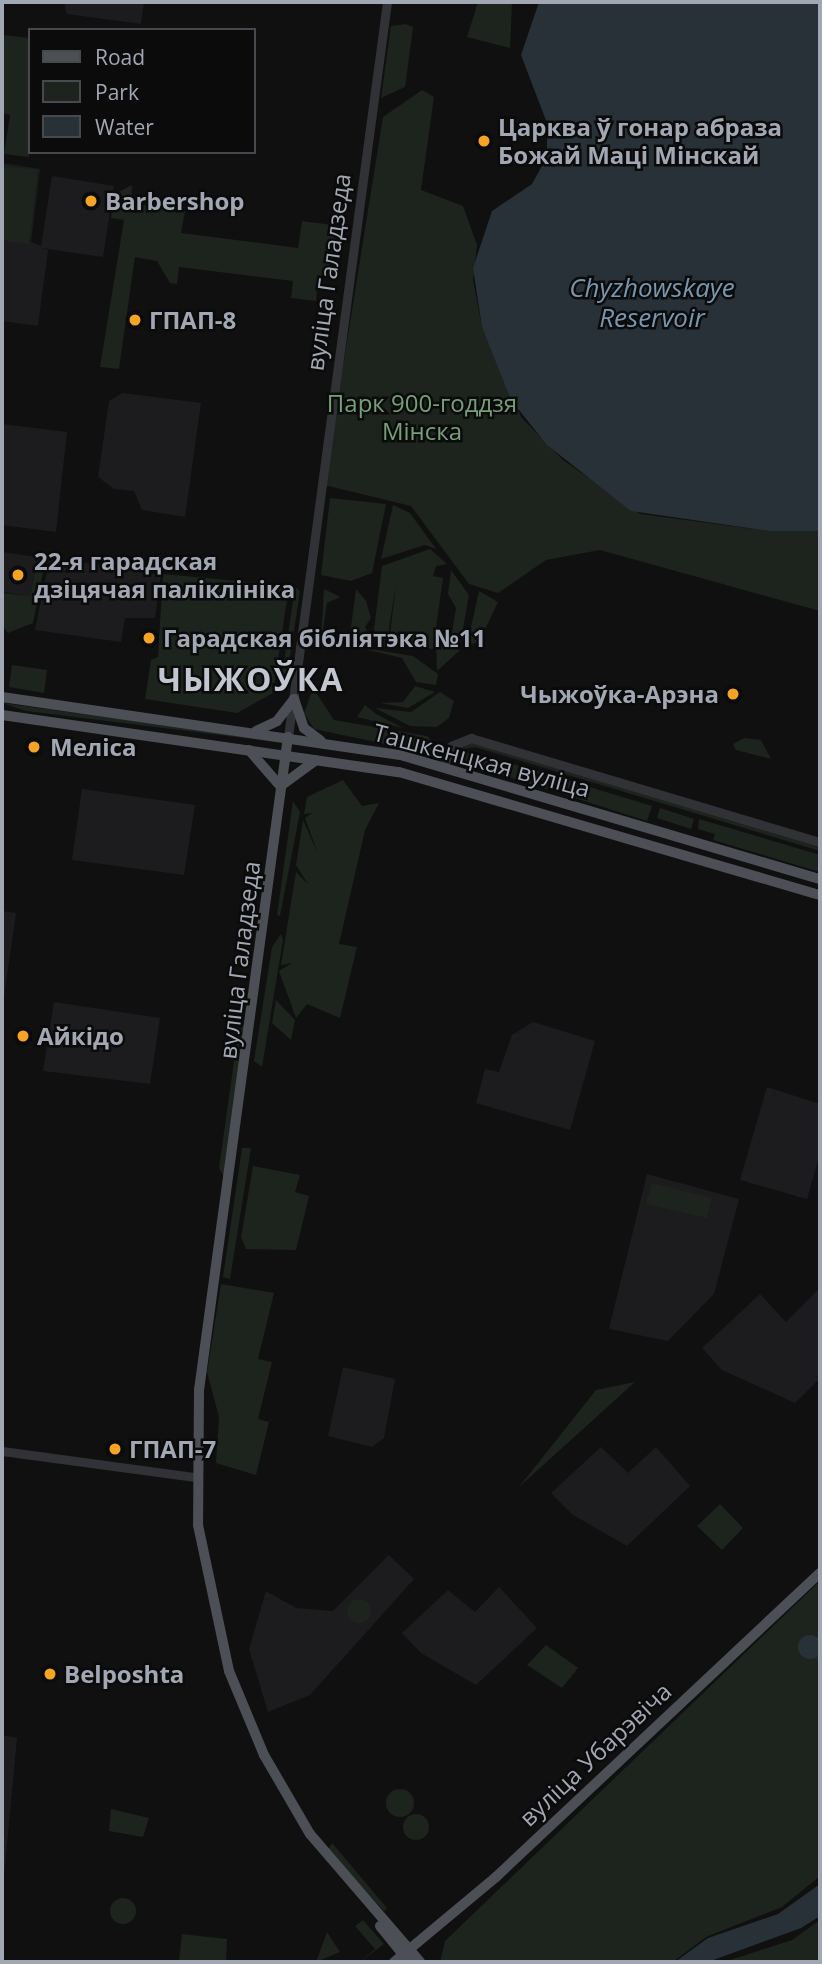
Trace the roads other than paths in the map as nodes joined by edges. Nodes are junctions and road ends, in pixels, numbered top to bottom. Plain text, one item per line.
1 (387, 2) edge
2 (393, 2) edge
3 (383, 39) junction
4 (2, 697) edge
5 (294, 699) junction
6 (2, 715) edge
7 (254, 732) junction
8 (288, 737) junction
9 (325, 743) junction
10 (244, 748) junction
11 (286, 754) junction
12 (321, 759) junction
13 (443, 767) junction
14 (439, 782) junction
15 (281, 787) junction
16 (820, 842) edge
17 (820, 880) edge
18 (820, 895) edge
19 (2, 1451) edge
20 (195, 1477) junction
21 (820, 1573) edge
22 (404, 1957) edge
23 (421, 1962) edge

1 - 3 street, вуліца Галадзеда
2 - 3 street, вуліца Галадзеда
3 - 5 street, вуліца Галадзеда
4 - 7 main road, Ташкенцкая вуліца
5 - 7 main road
5 - 8 street, вуліца Галадзеда
5 - 9 main road
6 - 10 main road, Ташкенцкая вуліца
7 - 8 main road, Ташкенцкая вуліца
8 - 9 main road, Ташкенцкая вуліца
8 - 11 main road, вуліца Галадзеда
9 - 13 main road, Ташкенцкая вуліца
10 - 11 main road, Ташкенцкая вуліца
10 - 15 main road
11 - 12 main road, Ташкенцкая вуліца
11 - 15 main road, вуліца Галадзеда
12 - 14 main road, Ташкенцкая вуліца
12 - 15 main road
13 - 14 main road
13 - 16 street
13 - 17 main road, Ташкенцкая вуліца
14 - 18 main road, Ташкенцкая вуліца
15 - 20 main road, вуліца Галадзеда
19 - 20 street
20 - 22 main road, вуліца Галадзеда
21 - 22 main road, вуліца Убарэвіча
22 - 23 main road, вуліца Галадзеда

